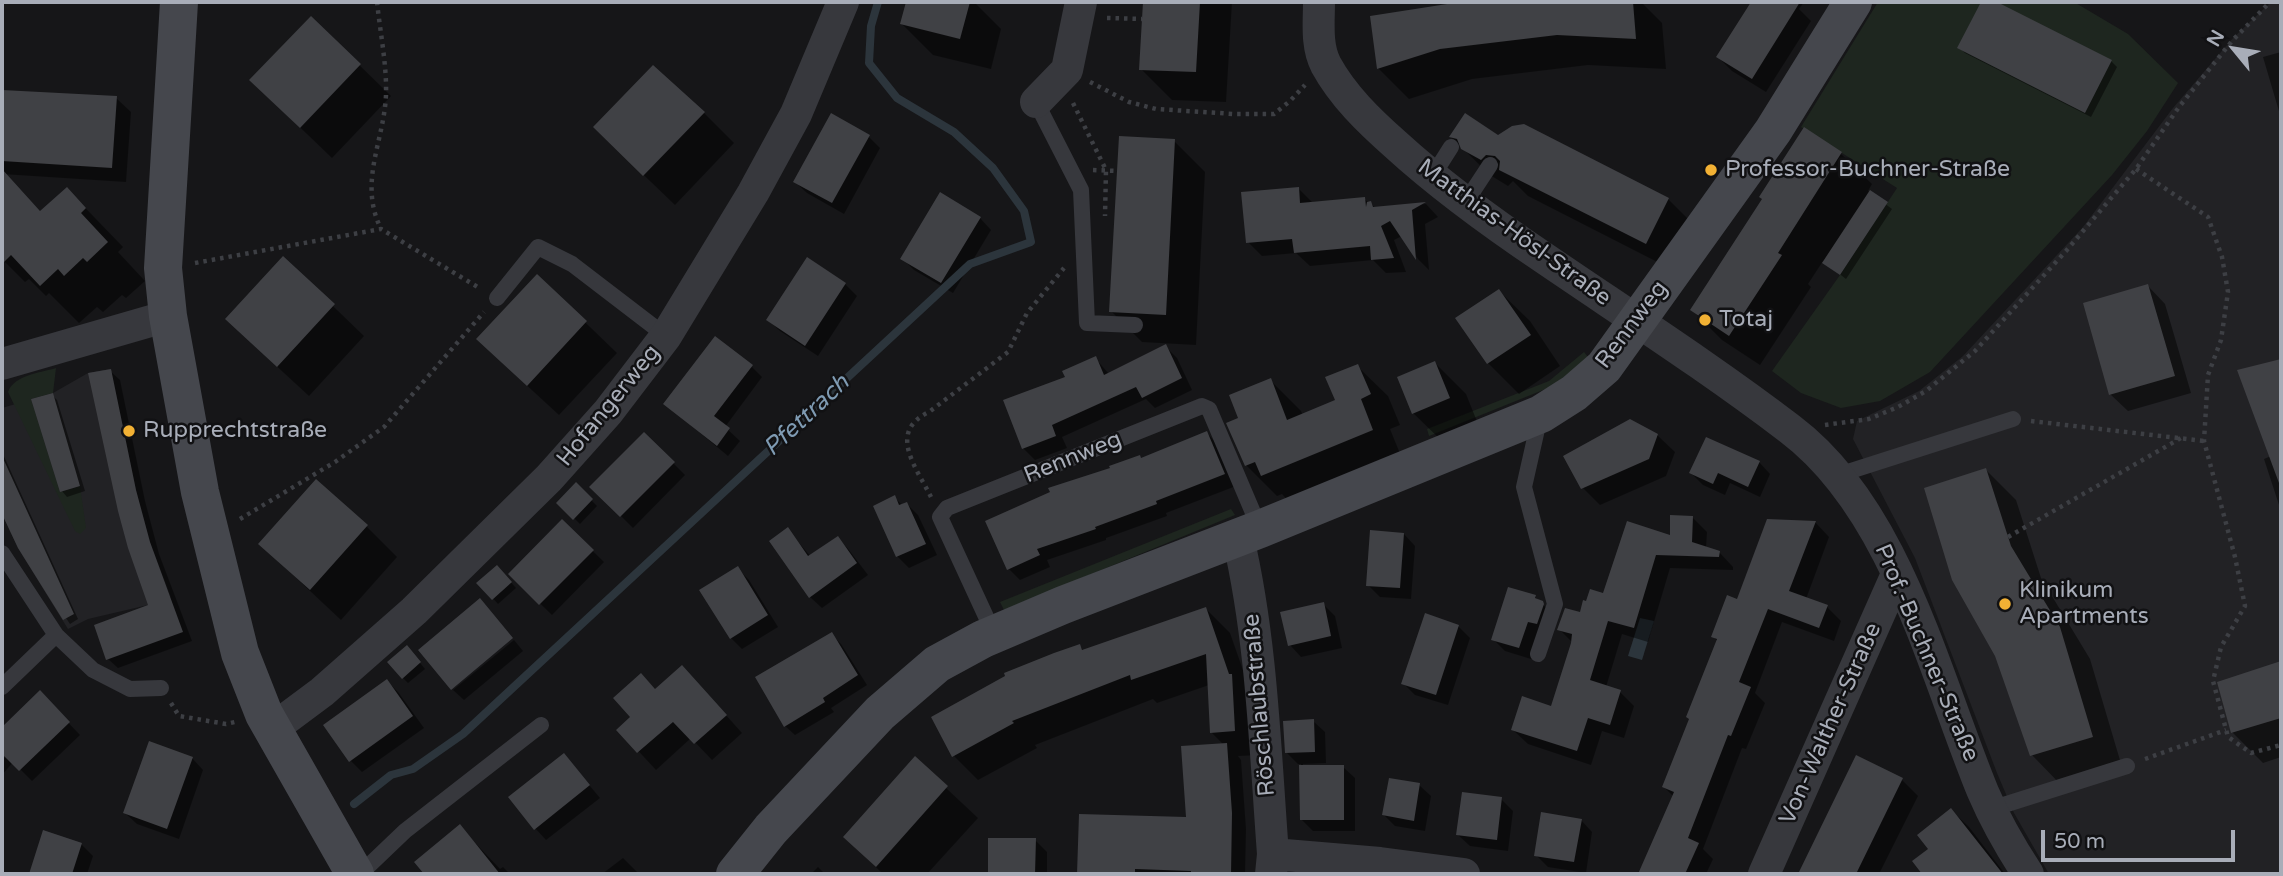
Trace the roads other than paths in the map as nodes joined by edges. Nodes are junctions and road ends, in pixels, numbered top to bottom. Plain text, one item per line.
1 (179, 2) edge
2 (833, 2) edge
3 (1319, 2) edge
4 (1853, 2) edge
5 (1079, 10) edge
6 (1036, 102) joint
7 (1451, 148) dead end
8 (1490, 165) dead end
9 (1432, 177) junction
10 (1465, 203) junction
11 (496, 299) road end
12 (168, 316) junction
13 (1637, 321) junction
14 (1135, 325) dead end
15 (666, 337) junction
16 (2, 364) edge
17 (1541, 414) junction
18 (2012, 418) road end
19 (1838, 475) junction
20 (1249, 534) junction
21 (2, 553) edge
22 (1897, 574) junction
23 (995, 634) junction
24 (55, 635) junction
25 (1538, 654) dead end
26 (2, 687) edge
27 (161, 688) road end
28 (267, 722) junction
29 (541, 725) dead end
30 (2127, 766) road end
31 (1991, 809) junction
32 (1272, 864) edge
33 (358, 874) edge
34 (735, 874) edge
35 (1464, 874) edge
36 (1764, 874) edge
37 (2028, 874) edge

1 - 12 main road
2 - 15 street, Hofangerweg
3 - 9 street, Matthias-Hösl-Straße
4 - 13 main road, Rennweg
5 - 6 street
6 - 14 lane
7 - 9 lane
8 - 10 lane
9 - 10 street, Matthias-Hösl-Straße
10 - 13 street, Matthias-Hösl-Straße
11 - 15 lane
12 - 16 street
12 - 28 main road
13 - 17 main road, Rennweg
13 - 19 street, Prof.-Buchner-Straße
15 - 28 street, Hofangerweg
17 - 20 main road, Rennweg
17 - 25 lane
18 - 19 lane
19 - 22 street, Prof.-Buchner-Straße
20 - 23 main road, Rennweg
20 - 23 lane, Rennweg
20 - 32 street, Röschlaubstraße
21 - 24 lane
22 - 31 street, Prof.-Buchner-Straße
22 - 36 street, Von-Walther-Straße
23 - 34 main road, Rennweg
24 - 26 lane
24 - 27 lane
28 - 33 main road
29 - 33 lane
30 - 31 lane
31 - 37 street, Prof.-Buchner-Straße
32 - 35 street

